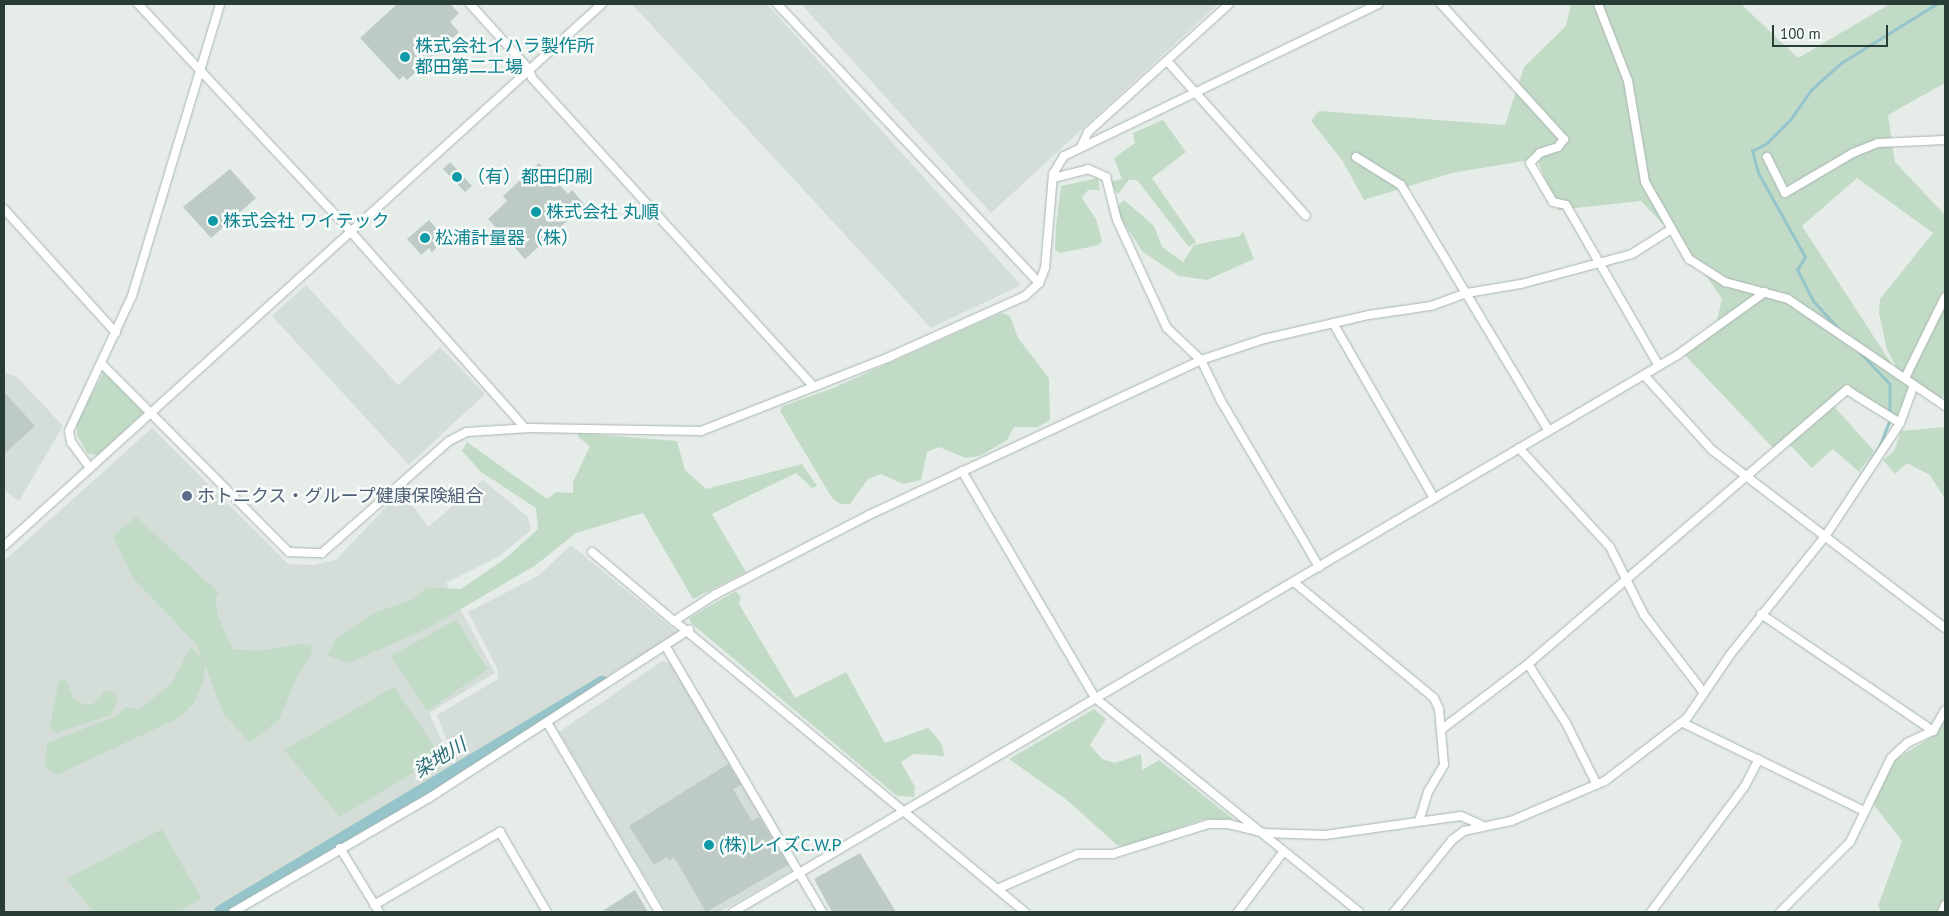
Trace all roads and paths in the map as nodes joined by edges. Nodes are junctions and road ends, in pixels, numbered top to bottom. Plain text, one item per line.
1 (138, 4) edge
2 (220, 4) edge
3 (470, 4) edge
4 (602, 4) edge
5 (777, 4) edge
6 (1229, 4) edge
7 (1378, 4) edge
8 (1441, 4) edge
9 (1598, 4) edge
10 (1167, 61) junction
11 (529, 69) junction
12 (199, 70) junction
13 (1196, 90) junction
14 (1945, 140) edge
15 (1081, 147) junction
16 (1356, 157) dead end
17 (1766, 157) dead end
18 (1053, 178) junction
19 (4, 209) edge
20 (1306, 216) dead end
21 (1670, 230) junction
22 (351, 232) junction
23 (1599, 262) junction
24 (1039, 283) junction
25 (1765, 292) junction
26 (1467, 293) junction
27 (1945, 297) edge
28 (1333, 323) junction
29 (116, 333) junction
30 (1201, 360) junction
31 (102, 364) junction
32 (1659, 366) junction
33 (1644, 375) junction
34 (1905, 378) junction
35 (1914, 385) junction
36 (814, 387) junction
37 (1945, 406) edge
38 (151, 412) junction
39 (1900, 423) junction
40 (525, 428) junction
41 (1548, 430) junction
42 (1519, 448) junction
43 (90, 468) junction
44 (962, 471) junction
45 (1744, 475) junction
46 (1434, 498) junction
47 (1826, 535) junction
48 (4, 546) edge
49 (592, 552) dead end
50 (1319, 567) junction
51 (1628, 576) junction
52 (1295, 583) junction
53 (1761, 614) junction
54 (674, 621) junction
55 (1945, 628) edge
56 (689, 630) junction
57 (666, 647) junction
58 (1528, 664) junction
59 (1704, 693) junction
60 (1096, 698) junction
61 (1945, 710) edge
62 (1683, 723) junction
63 (548, 724) junction
64 (1442, 729) junction
65 (1932, 731) junction
66 (1759, 760) junction
67 (1597, 785) junction
68 (904, 811) junction
69 (1864, 811) junction
70 (1420, 820) junction
71 (1482, 825) junction
72 (1263, 833) junction
73 (340, 848) junction
74 (1284, 851) junction
75 (798, 873) junction
76 (997, 889) junction
77 (374, 904) junction
78 (1945, 905) edge
79 (233, 912) edge
80 (379, 912) edge
81 (547, 912) edge
82 (658, 912) edge
83 (734, 912) edge
84 (822, 912) edge
85 (1025, 912) edge
86 (1238, 912) edge
87 (1359, 912) edge
88 (1394, 912) edge
89 (1651, 912) edge
90 (1780, 912) edge
91 (1942, 912) edge

1 - 12 street
2 - 12 street
3 - 11 street
4 - 11 street
5 - 24 street
6 - 10 street
7 - 13 street
8 - 23 street
9 - 21 street
10 - 13 street
10 - 15 street
11 - 22 street
11 - 36 street
12 - 22 street
12 - 29 street
13 - 15 street
13 - 20 street
14 - 17 street
15 - 18 street
16 - 26 street
18 - 24 street
18 - 30 street
19 - 29 street
21 - 23 street
21 - 25 street
22 - 38 street
22 - 40 street
23 - 26 street
23 - 32 street
24 - 36 street
25 - 32 street
25 - 34 street
26 - 28 street
26 - 41 street
27 - 34 street
28 - 30 street
28 - 46 street
29 - 31 street
30 - 44 street
30 - 50 street
31 - 38 street
31 - 43 street
32 - 33 street
33 - 41 street
33 - 45 street
34 - 35 street
35 - 37 street
35 - 39 street
36 - 40 street
38 - 40 street
38 - 43 street
39 - 45 street
39 - 47 street
41 - 42 street
42 - 46 street
42 - 51 street
43 - 48 street
44 - 54 street
44 - 60 street
45 - 47 street
45 - 51 street
46 - 50 street
47 - 53 street
47 - 55 street
49 - 54 street
50 - 52 street
51 - 58 street
51 - 59 street
52 - 60 street
52 - 64 street
53 - 59 street
53 - 65 street
54 - 56 street
56 - 57 street
56 - 68 street
57 - 63 street
57 - 75 street
58 - 64 street
58 - 67 street
59 - 62 street
60 - 68 street
60 - 72 street
61 - 65 street
62 - 66 street
62 - 67 street
63 - 73 street
63 - 82 street
64 - 70 street
65 - 69 street
66 - 69 street
66 - 89 street
67 - 71 street
68 - 75 street
68 - 76 street
69 - 90 street
70 - 71 street
70 - 72 street
71 - 88 street
72 - 74 street
72 - 76 street
73 - 77 street
73 - 79 street
74 - 86 street
74 - 87 street
75 - 83 street
75 - 84 street
76 - 85 street
77 - 80 street
77 - 81 street
78 - 91 street

